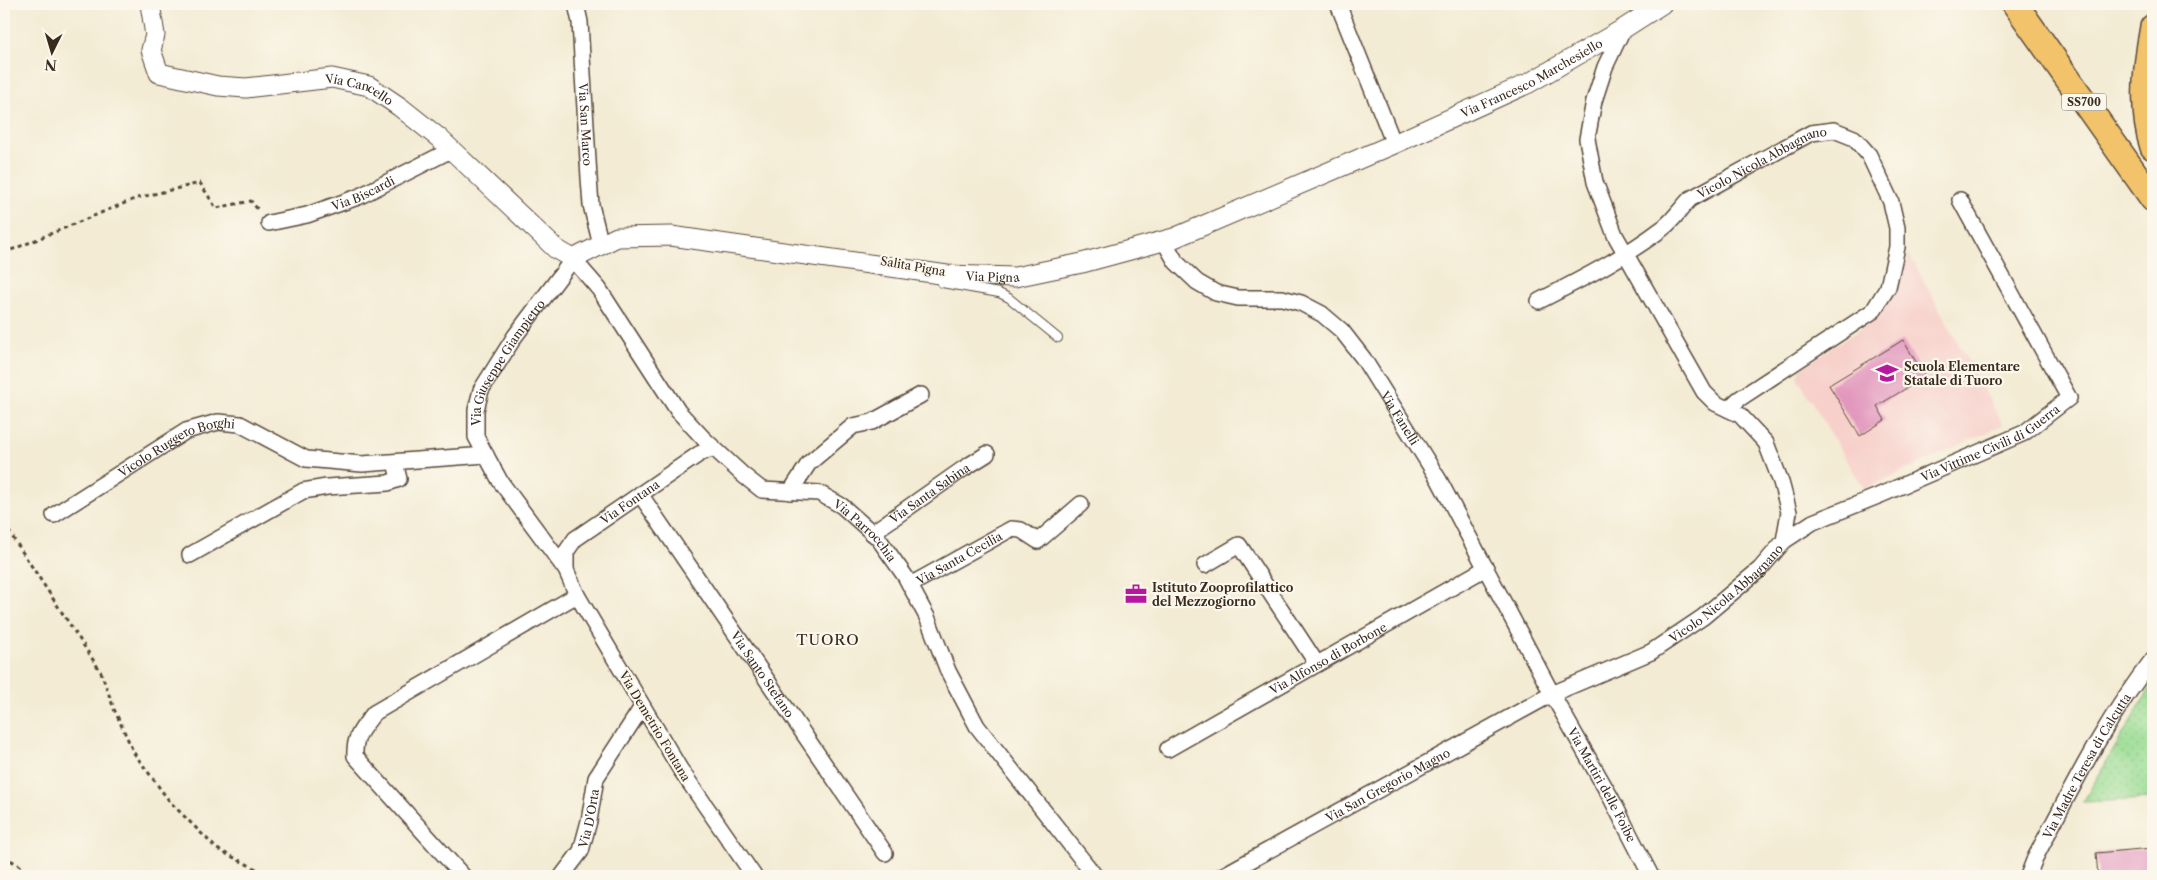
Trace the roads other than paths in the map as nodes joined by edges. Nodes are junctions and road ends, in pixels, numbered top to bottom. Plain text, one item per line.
1 (150, 4) edge
2 (576, 4) edge
3 (1338, 4) edge
4 (1662, 4) edge
5 (2015, 4) edge
6 (2153, 27) edge
7 (1623, 29) junction
8 (1394, 144) junction
9 (2153, 147) edge
10 (451, 150) junction
11 (1960, 200) dead end
12 (2153, 200) edge
13 (269, 223) road end
14 (1164, 241) junction
15 (601, 245) junction
16 (1626, 253) junction
17 (573, 258) junction
18 (840, 259) junction
19 (1539, 301) dead end
20 (1058, 338) dead end
21 (922, 395) dead end
22 (1728, 409) junction
23 (713, 448) junction
24 (988, 454) dead end
25 (486, 455) junction
26 (395, 462) junction
27 (790, 492) junction
28 (640, 494) junction
29 (1082, 504) dead end
30 (54, 515) dead end
31 (872, 533) junction
32 (1784, 541) junction
33 (190, 555) dead end
34 (1205, 565) dead end
35 (1486, 568) junction
36 (566, 570) junction
37 (910, 585) junction
38 (577, 595) junction
39 (2153, 659) edge
40 (1317, 664) junction
41 (1552, 694) junction
42 (642, 707) junction
43 (1168, 748) dead end
44 (885, 853) dead end
45 (463, 876) edge
46 (562, 876) edge
47 (754, 876) edge
48 (1096, 876) edge
49 (1222, 876) edge
50 (1652, 876) edge
51 (2028, 876) edge

1 - 10 street, Via Cancello
2 - 15 street, Via San Marco
3 - 8 street
4 - 7 street, Via Francesco Marchesiello
5 - 12 highway, SS700
6 - 9 highway
7 - 8 street, Via Francesco Marchesiello
7 - 16 street, Vicolo Nicola Abbagnano
8 - 14 street, Via Pigna
10 - 13 street, Via Biscardi
10 - 17 street, Via Cancello
11 - 32 street, Via Vittime Civili di Guerra
14 - 18 street, Via Pigna
14 - 35 street, Via Fanelli
15 - 17 street, Via Pigna
15 - 18 street, Via Pigna
16 - 19 street
16 - 22 street, Vicolo Nicola Abbagnano
16 - 22 street, Vicolo Nicola Abbagnano
17 - 23 street, Via Parrocchia
17 - 25 street, Via Giuseppe Giampietro
18 - 20 lane, Salita Pigna
21 - 27 street
22 - 32 street, Vicolo Nicola Abbagnano
23 - 27 street, Via Parrocchia
23 - 28 street, Via Fontana
24 - 31 street, Via Santa Sabina
25 - 26 street, Vicolo Ruggero Borghi
25 - 36 street, Via Giuseppe Giampietro
26 - 30 street, Vicolo Ruggero Borghi
26 - 33 street
27 - 31 street, Via Parrocchia
28 - 36 street, Via Fontana
28 - 44 street, Via Santo Stefano
29 - 37 street, Via Santa Cecilia
31 - 37 street, Via Parrocchia
32 - 41 street, Vicolo Nicola Abbagnano
34 - 40 street
35 - 40 street, Via Alfonso di Borbone
35 - 41 street, Via Fanelli
36 - 38 street, Via Demetrio Fontana
37 - 48 street, Via Parrocchia
38 - 42 street, Via Demetrio Fontana
38 - 45 street
39 - 51 street, Via Madre Teresa di Calcutta
40 - 43 street, Via Alfonso di Borbone
41 - 49 street, Via San Gregorio Magno
41 - 50 street, Via Martiri delle Foibe
42 - 46 street, Via D'Orta
42 - 47 street, Via Demetrio Fontana

